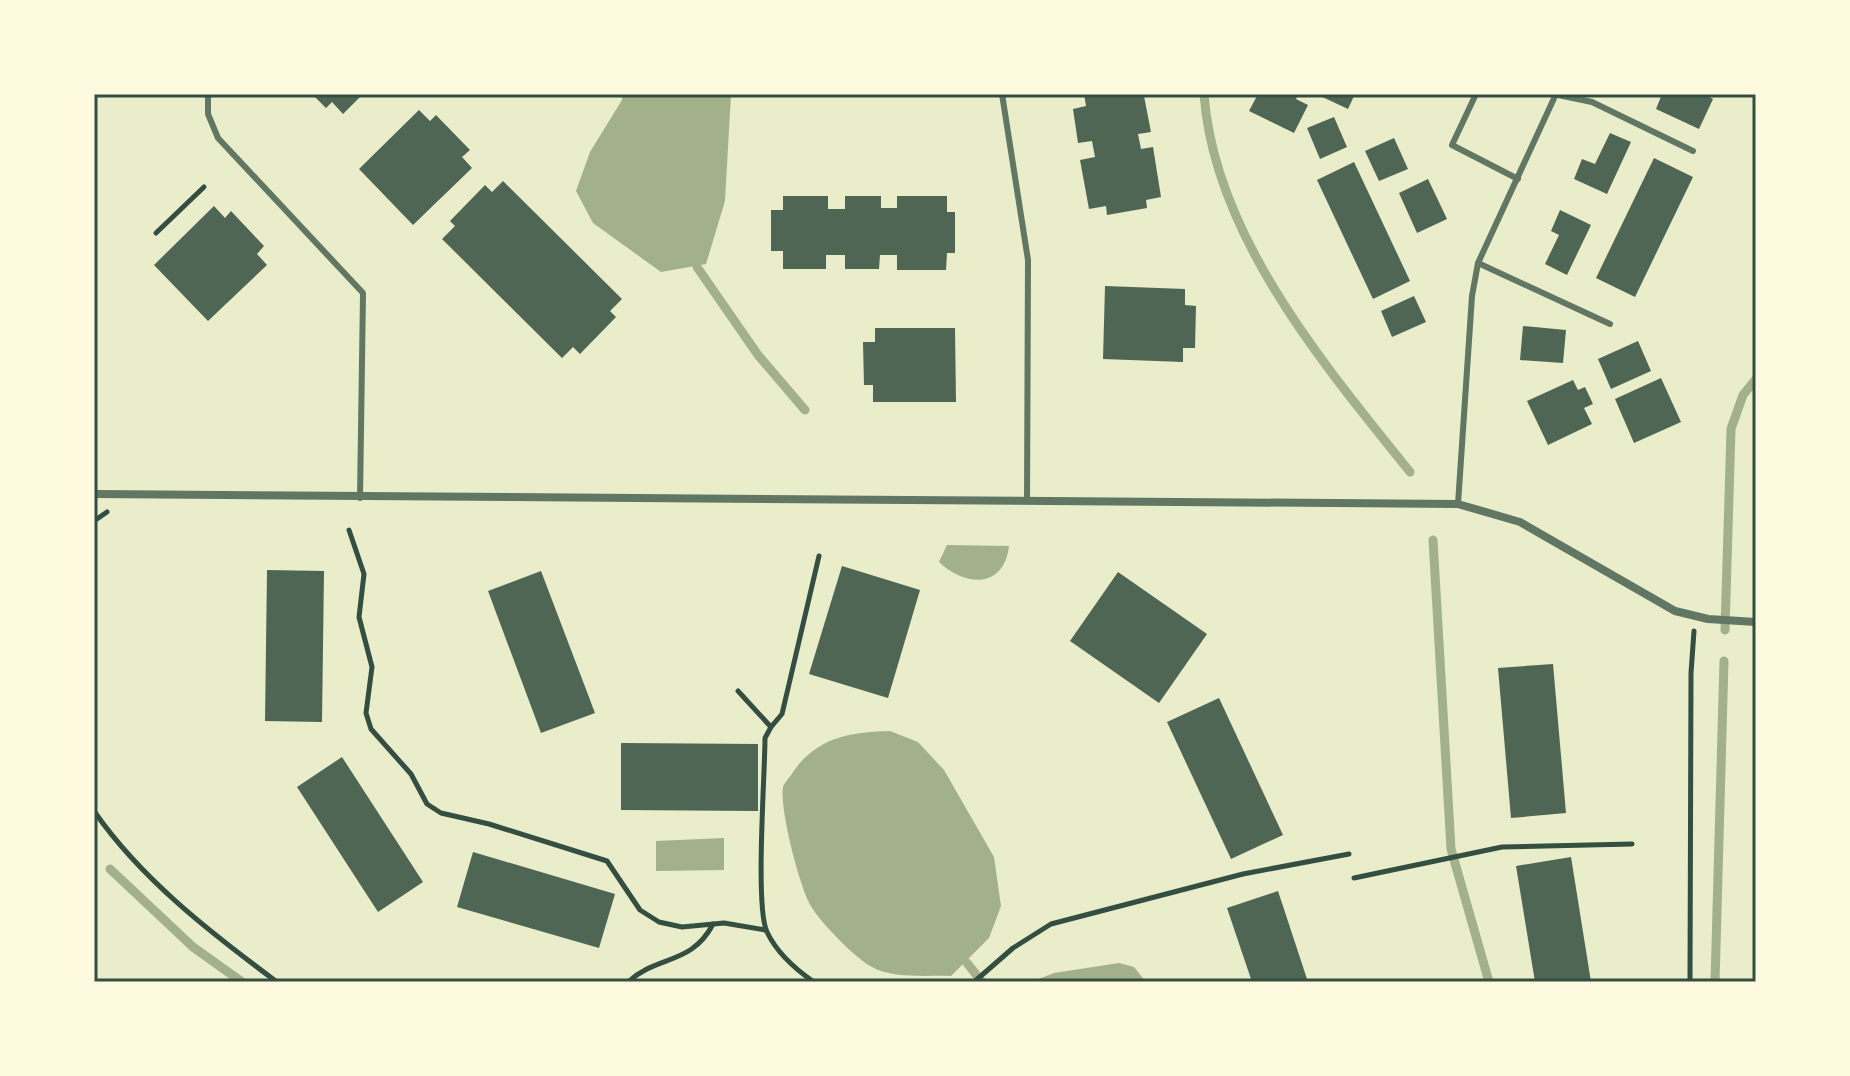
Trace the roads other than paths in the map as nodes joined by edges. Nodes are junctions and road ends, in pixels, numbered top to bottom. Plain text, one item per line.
1 (208, 94) edge
2 (1002, 94) edge
3 (1476, 94) edge
4 (1557, 94) edge
5 (1693, 151) dead end
6 (1518, 179) junction
7 (1478, 263) junction
8 (1610, 324) dead end
9 (94, 494) edge
10 (360, 498) junction
11 (1027, 501) junction
12 (1458, 504) junction
13 (1756, 622) edge

1 - 10 lane
2 - 11 lane
3 - 6 lane
4 - 5 lane
4 - 6 lane
6 - 7 lane
7 - 8 lane
7 - 12 lane
9 - 10 street
10 - 11 street
11 - 12 street
12 - 13 street

